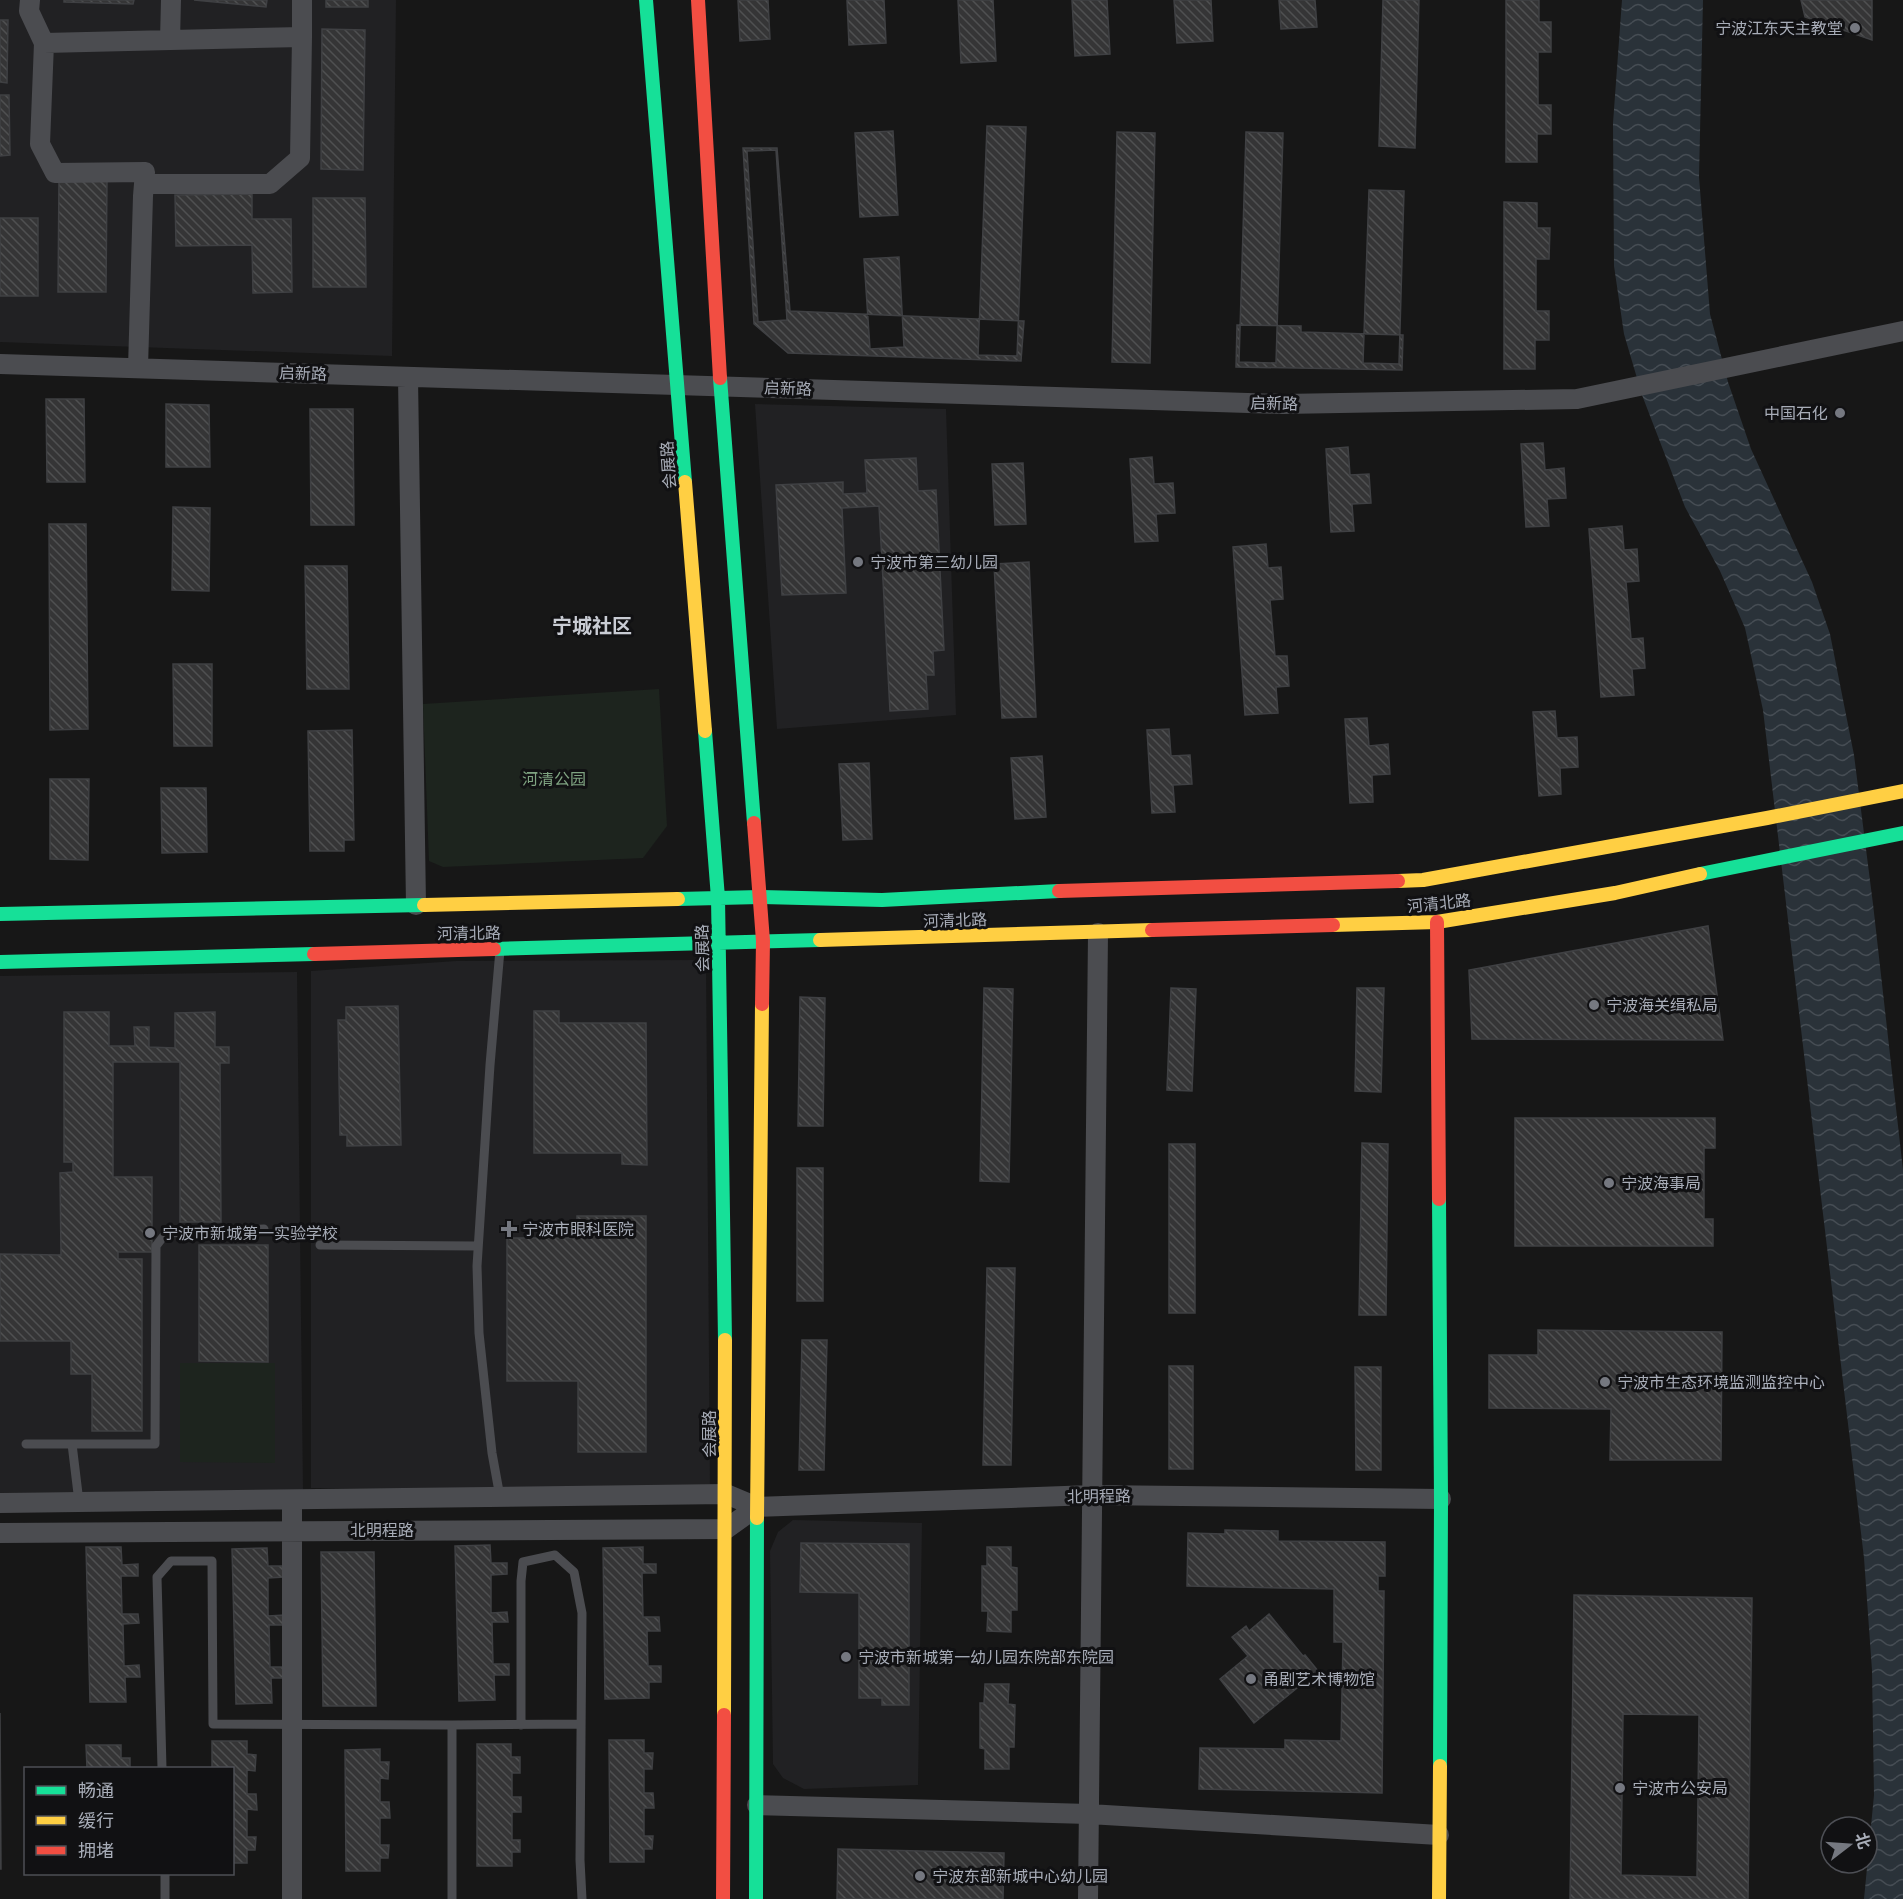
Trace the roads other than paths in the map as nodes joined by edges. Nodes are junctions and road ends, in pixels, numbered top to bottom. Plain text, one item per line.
1 (30, 0) edge
2 (171, 0) edge
3 (302, 0) edge
4 (646, 0) edge
5 (698, 0) edge
6 (302, 38) junction
7 (170, 40) junction
8 (44, 42) junction
9 (144, 184) junction
10 (1903, 331) edge
11 (0, 364) edge
12 (138, 368) junction
13 (408, 377) junction
14 (678, 384) junction
15 (720, 386) junction
16 (1903, 791) edge
17 (1903, 833) edge
18 (760, 897) junction
19 (718, 898) junction
20 (416, 905) junction
21 (0, 914) edge
22 (1437, 922) junction
23 (1098, 933) junction
24 (763, 941) junction
25 (719, 944) junction
26 (501, 949) junction
27 (0, 962) edge
28 (264, 1228) dead end
29 (320, 1245) dead end
30 (478, 1246) junction
31 (26, 1444) dead end
32 (72, 1444) junction
33 (726, 1494) junction
34 (1092, 1495) junction
35 (500, 1497) junction
36 (1441, 1498) junction
37 (292, 1500) junction
38 (79, 1502) junction
39 (0, 1503) edge
40 (757, 1507) junction
41 (726, 1529) junction
42 (292, 1530) junction
43 (0, 1533) edge
44 (580, 1724) junction
45 (292, 1725) junction
46 (452, 1725) junction
47 (521, 1725) junction
48 (162, 1767) edge
49 (757, 1805) junction
50 (1089, 1814) junction
51 (1439, 1835) junction
52 (165, 1875) edge
53 (165, 1899) edge
54 (292, 1899) edge
55 (452, 1899) edge
56 (582, 1899) edge
57 (723, 1899) edge
58 (756, 1899) edge
59 (1088, 1899) edge
60 (1439, 1899) edge

1 - 8 street
2 - 7 street
3 - 6 street
4 - 14 street, 会展路
5 - 15 street
6 - 7 street
6 - 9 street
7 - 8 street
8 - 9 street
9 - 12 street
10 - 15 street, 启新路
11 - 12 street, 启新路
12 - 13 street, 启新路
13 - 14 street, 启新路
13 - 20 street
14 - 15 street, 启新路
14 - 19 street, 会展路
15 - 18 street
16 - 18 street, 河清北路
17 - 22 street, 河清北路
18 - 19 street, 河清北路
18 - 24 street
19 - 20 street, 河清北路
19 - 25 street, 会展路
20 - 21 street, 河清北路
22 - 23 street, 河清北路
22 - 36 street
23 - 24 street, 河清北路
23 - 34 street
24 - 25 street, 河清北路
24 - 40 street
25 - 26 street, 河清北路
25 - 33 street, 会展路
26 - 27 street, 河清北路
26 - 30 lane
28 - 32 lane
29 - 30 lane
30 - 35 lane
31 - 32 lane
32 - 38 lane
33 - 35 street, 北明程路
33 - 40 street, 北明程路
33 - 41 street, 会展路
34 - 36 street, 北明程路
34 - 40 street, 北明程路
34 - 50 street
35 - 37 street, 北明程路
36 - 51 street
37 - 38 street, 北明程路
37 - 42 street
38 - 39 street, 北明程路
40 - 41 street
40 - 49 street
41 - 42 street, 北明程路
41 - 57 street, 会展路
42 - 43 street, 北明程路
42 - 45 street
44 - 47 lane
44 - 47 lane
44 - 56 lane
45 - 46 lane
45 - 48 lane
45 - 54 street
46 - 47 lane
46 - 55 lane
49 - 50 street
49 - 58 street
50 - 51 street
50 - 59 street
51 - 60 street
52 - 53 lane

